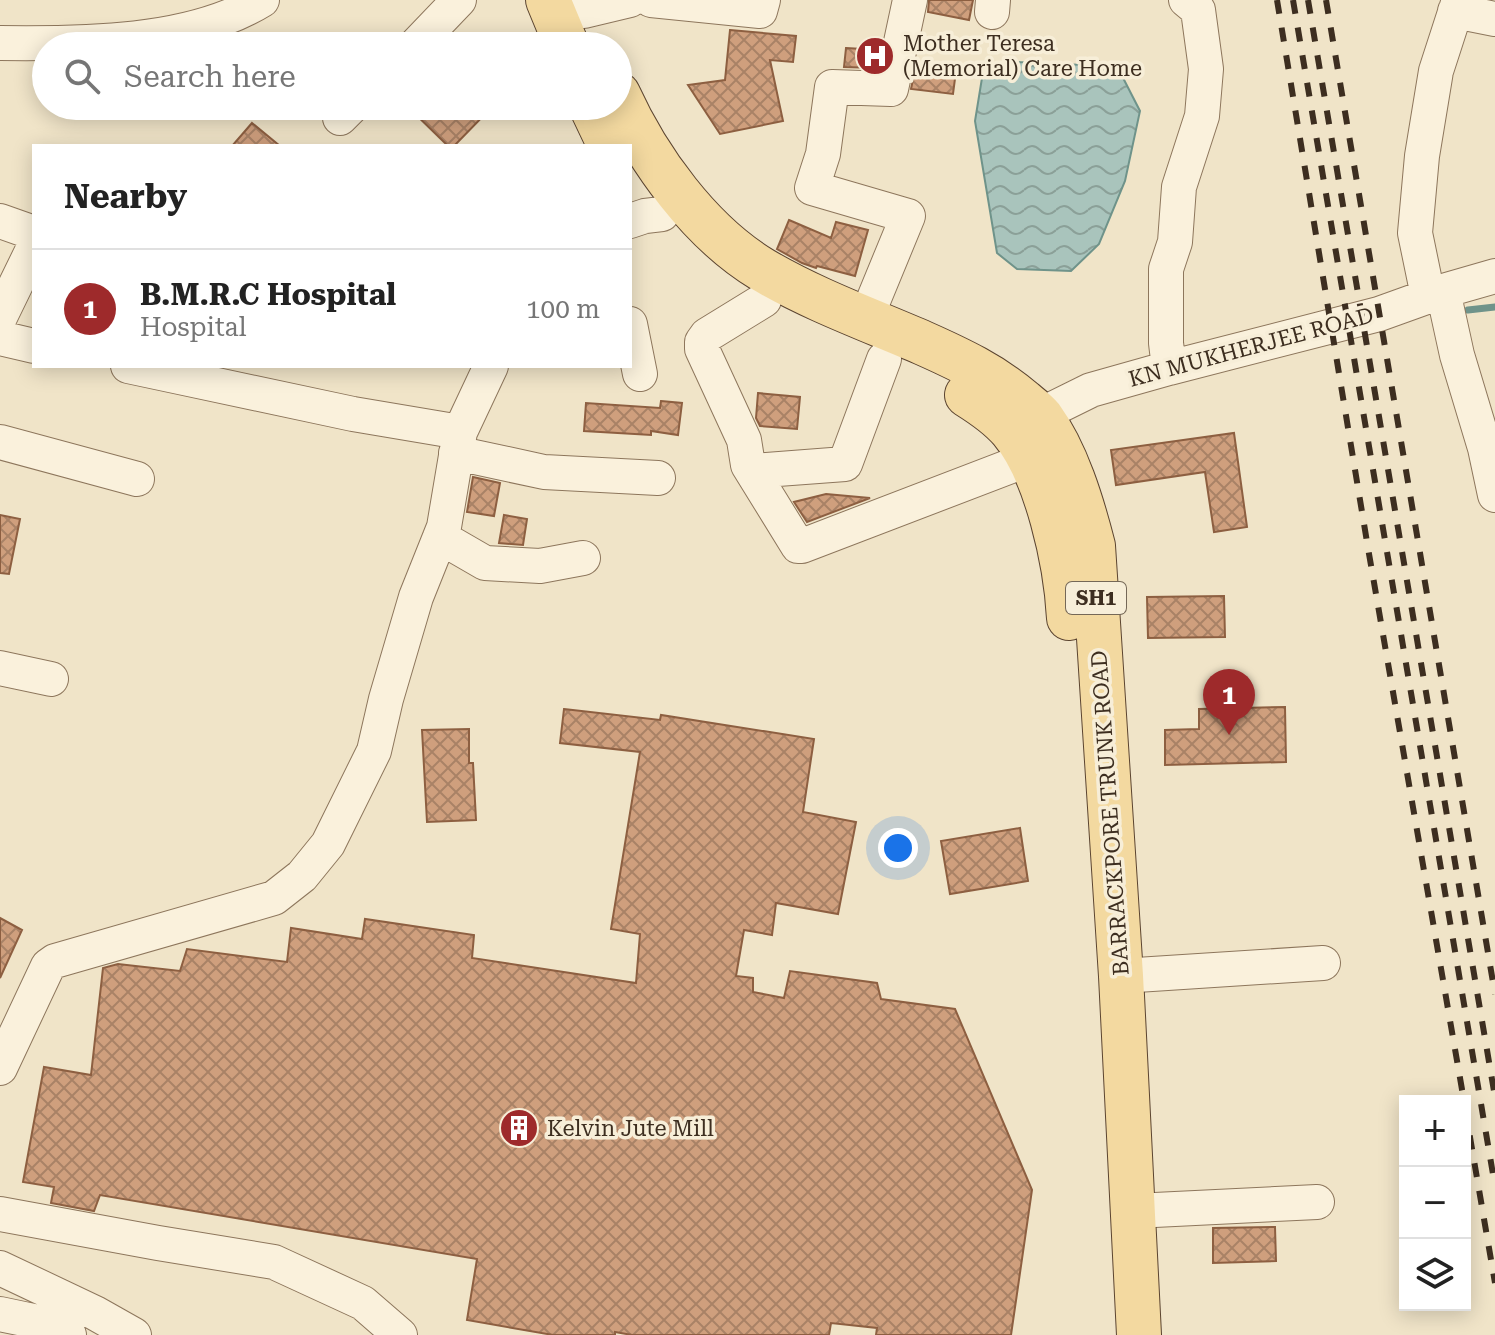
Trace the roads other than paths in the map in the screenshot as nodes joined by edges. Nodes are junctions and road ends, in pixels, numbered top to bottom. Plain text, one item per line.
1 (262, 0) edge
2 (459, 0) edge
3 (630, 0) edge
4 (651, 0) edge
5 (763, 0) edge
6 (910, 0) edge
7 (1186, 0) edge
8 (1457, 5) edge
9 (1495, 19) edge
10 (575, 21) edge
11 (173, 32) edge
12 (428, 32) edge
13 (0, 43) edge
14 (32, 44) edge
15 (598, 120) edge
16 (631, 120) edge
17 (609, 144) edge
18 (632, 178) edge
19 (646, 217) edge
20 (0, 221) edge
21 (32, 232) edge
22 (32, 251) edge
23 (1495, 276) edge
24 (1435, 294) junction
25 (764, 300) junction
26 (0, 317) edge
27 (866, 318) junction
28 (632, 334) edge
29 (0, 338) edge
30 (32, 346) edge
31 (884, 359) junction
32 (137, 368) edge
33 (490, 368) edge
34 (1169, 368) junction
35 (640, 374) dead end
36 (1027, 435) junction
37 (0, 442) edge
38 (458, 442) junction
39 (752, 471) junction
40 (658, 478) dead end
41 (137, 479) dead end
42 (1495, 495) edge
43 (440, 537) junction
44 (583, 558) dead end
45 (0, 668) edge
46 (51, 679) dead end
47 (1323, 963) dead end
48 (1121, 976) junction
49 (0, 1068) edge
50 (1317, 1202) dead end
51 (1134, 1211) junction
52 (0, 1214) edge
53 (0, 1268) edge
54 (0, 1314) edge
55 (97, 1326) edge
56 (69, 1335) edge
57 (134, 1335) edge
58 (400, 1335) edge
59 (1111, 1335) edge
60 (1139, 1335) edge

1 - 11 street
2 - 12 street
3 - 10 street
4 - 5 street
6 - 27 street
7 - 34 street
8 - 9 street
8 - 24 street
13 - 14 street
15 - 17 main road
16 - 27 main road, BARRACKPORE TRUNK ROAD / SH1
18 - 19 main road, BARRACKPORE TRUNK ROAD / SH1
19 - 25 main road, BARRACKPORE TRUNK ROAD / SH1
20 - 21 street
22 - 26 street
23 - 24 street, KN MUKHERJEE ROAD
24 - 34 street, KN MUKHERJEE ROAD
24 - 42 street
25 - 31 main road, BARRACKPORE TRUNK ROAD / SH1
25 - 39 street
27 - 36 main road, BARRACKPORE TRUNK ROAD / SH1
28 - 35 street
29 - 30 street
31 - 36 main road, BARRACKPORE TRUNK ROAD / SH1
31 - 39 street
32 - 38 street
33 - 38 street
34 - 36 street, KN MUKHERJEE ROAD
36 - 39 street, KN MUKHERJEE ROAD
36 - 48 main road, BARRACKPORE TRUNK ROAD / SH1
36 - 59 main road, BARRACKPORE TRUNK ROAD / SH1
37 - 41 street
38 - 40 street
38 - 43 street
43 - 44 street
43 - 49 street
45 - 46 street
47 - 48 street
48 - 51 main road, BARRACKPORE TRUNK ROAD / SH1
50 - 51 street
51 - 60 main road, BARRACKPORE TRUNK ROAD / SH1
52 - 58 street
53 - 55 street
54 - 56 street
55 - 57 street

